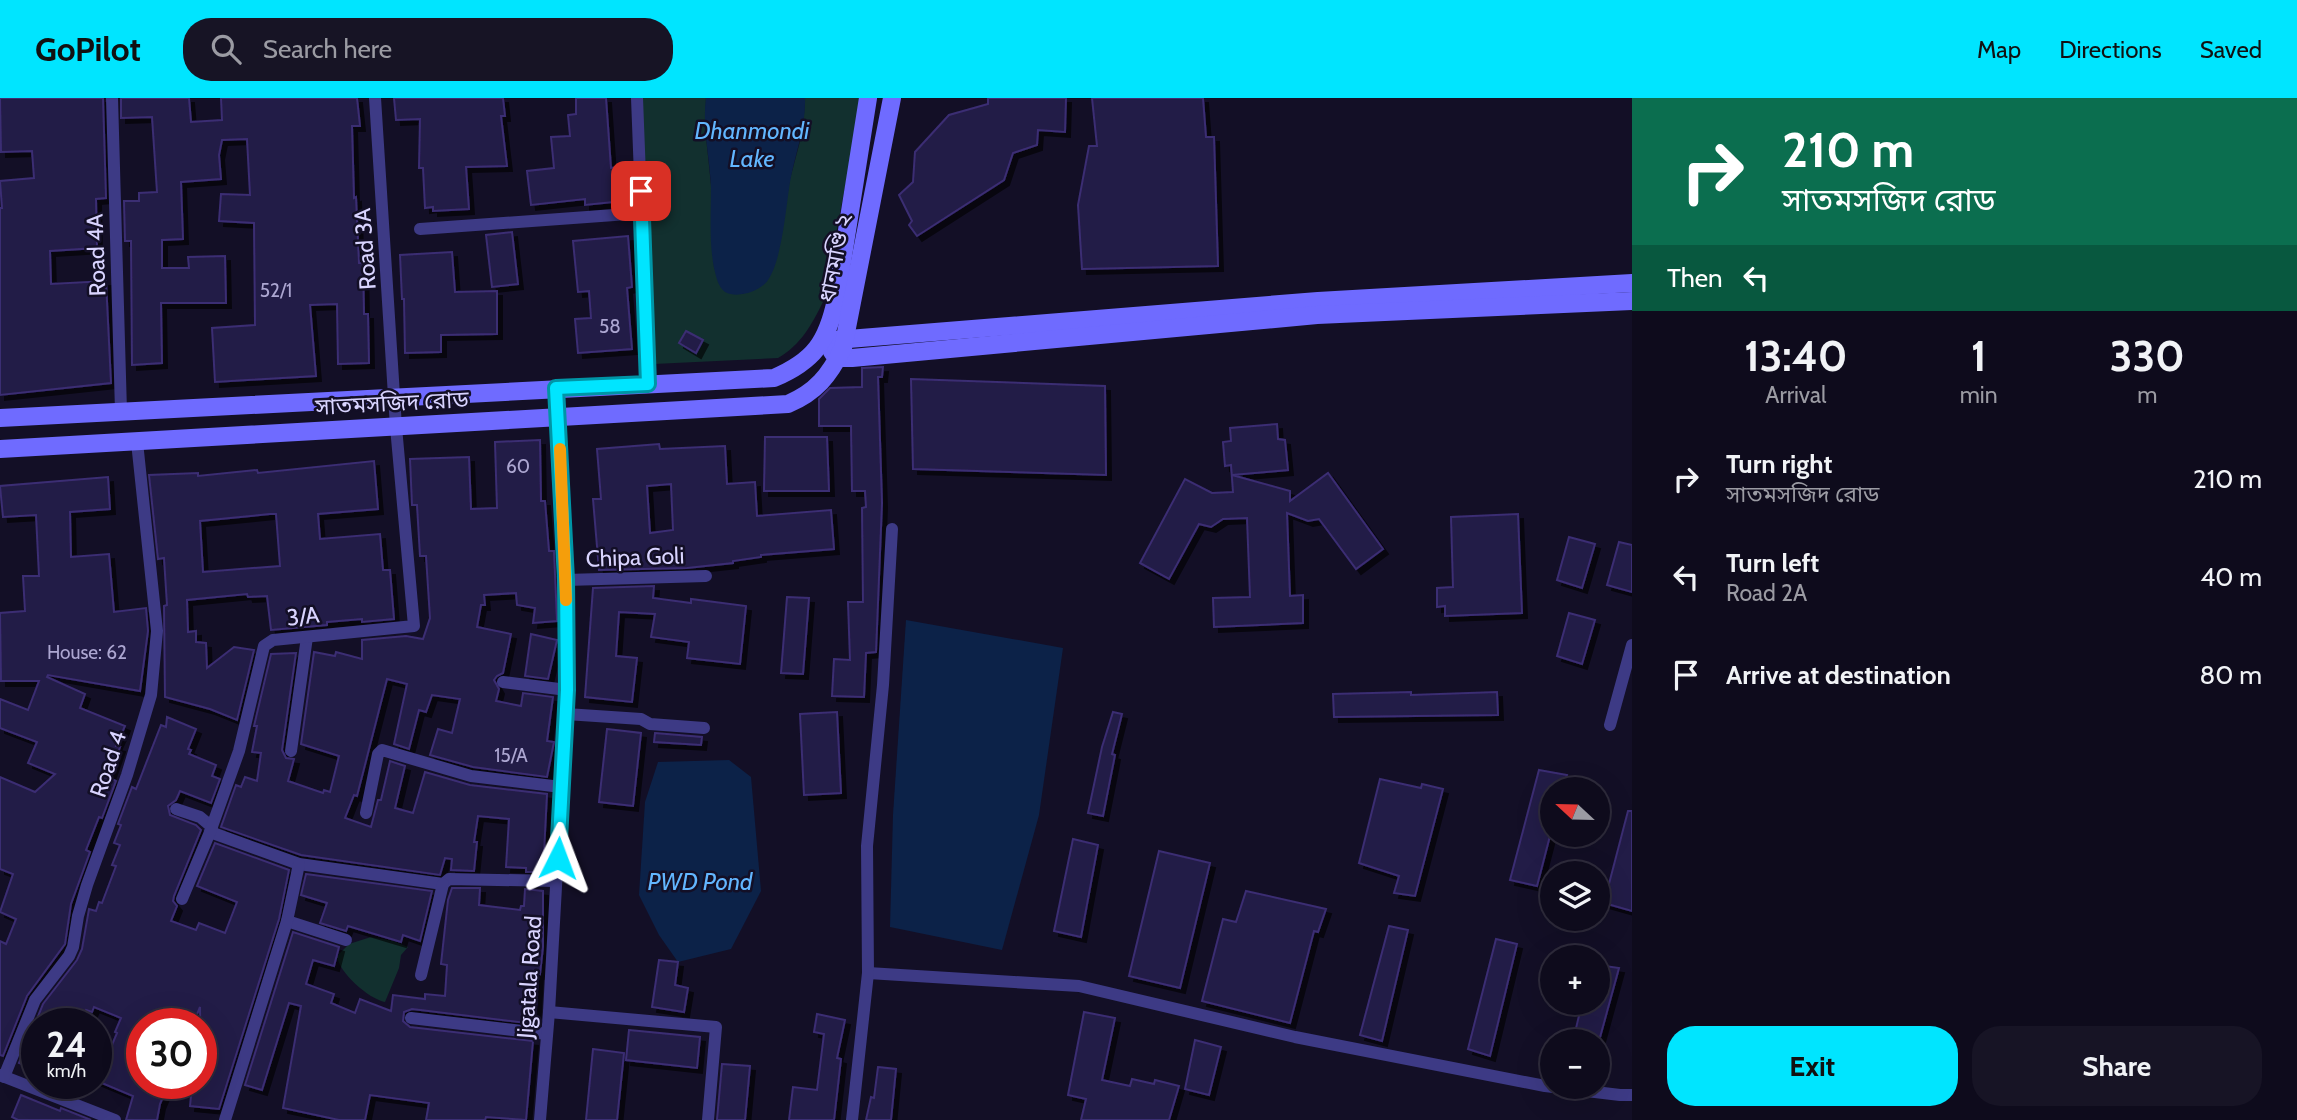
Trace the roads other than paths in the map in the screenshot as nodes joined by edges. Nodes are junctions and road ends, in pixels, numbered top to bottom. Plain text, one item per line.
1 (112, 98) edge
2 (376, 98) edge
3 (637, 98) edge
4 (868, 98) edge
5 (892, 98) edge
6 (642, 213) junction
7 (420, 229) dead end
8 (1632, 283) edge
9 (1632, 301) edge
10 (1317, 308) junction
11 (1163, 321) junction
12 (845, 338) junction
13 (823, 342) junction
14 (838, 358) junction
15 (785, 374) joint
16 (648, 384) junction
17 (556, 388) junction
18 (394, 397) junction
19 (788, 404) joint
20 (121, 411) junction
21 (0, 418) edge
22 (558, 418) junction
23 (396, 427) junction
24 (137, 442) junction
25 (0, 449) edge
26 (892, 529) dead end
27 (706, 576) dead end
28 (566, 580) junction
29 (414, 626) joint
30 (307, 637) junction
31 (1632, 645) edge
32 (503, 682) dead end
33 (567, 690) junction
34 (566, 714) junction
35 (1610, 725) dead end
36 (704, 728) dead end
37 (291, 751) dead end
38 (561, 787) junction
39 (176, 809) dead end
40 (366, 813) dead end
41 (211, 829) junction
42 (299, 864) junction
43 (556, 881) junction
44 (443, 884) junction
45 (182, 899) dead end
46 (287, 921) junction
47 (346, 940) dead end
48 (868, 973) junction
49 (421, 975) dead end
50 (549, 1012) junction
51 (411, 1018) dead end
52 (547, 1034) junction
53 (2, 1076) edge
54 (1632, 1094) edge
55 (115, 1120) edge
56 (225, 1120) edge
57 (540, 1120) edge
58 (708, 1120) edge
59 (852, 1120) edge

1 - 20 street, Road 4A
2 - 18 street, Road 3A
3 - 6 street
4 - 13 main road, ধানমণ্ডি ২
5 - 12 main road, ধানমণ্ডি ২
6 - 7 street
6 - 16 street
8 - 10 main road
9 - 10 main road
10 - 11 main road
11 - 12 main road
11 - 14 main road
12 - 13 main road
12 - 14 main road, ধানমণ্ডি ২
13 - 14 main road
13 - 15 main road, ধানমণ্ডি ২
14 - 19 main road, ধানমণ্ডি ২
15 - 16 main road, সাতমসজিদ রোড
16 - 17 main road, সাতমসজিদ রোড
17 - 18 main road, সাতমসজিদ রোড
17 - 22 street, Jigatala Road
18 - 20 main road, সাতমসজিদ রোড
18 - 23 street, Road 3A
19 - 22 main road, সাতমসজিদ রোড
20 - 21 main road, সাতমসজিদ রোড
22 - 23 main road, সাতমসজিদ রোড
22 - 28 street, Jigatala Road
23 - 24 main road, সাতমসজিদ রোড
23 - 29 street, Road 3A
24 - 25 main road, সাতমসজিদ রোড
24 - 53 street, Road 4
26 - 48 street
27 - 28 street, Chipa Goli
28 - 33 street, Jigatala Road
29 - 30 street, 3/A
30 - 37 street
30 - 41 street, 3/A
31 - 35 street
32 - 33 street
33 - 34 street, Jigatala Road
34 - 36 street
34 - 38 street, Jigatala Road
38 - 40 street
38 - 43 street, Jigatala Road
39 - 41 street
41 - 42 street
41 - 45 street
42 - 44 street
42 - 46 street
43 - 44 street
43 - 50 street, Jigatala Road
44 - 49 street
46 - 47 street
46 - 56 street
48 - 54 street
48 - 59 street
50 - 52 street, Jigatala Road
50 - 58 street
51 - 52 street
52 - 57 street, Jigatala Road
53 - 55 street

